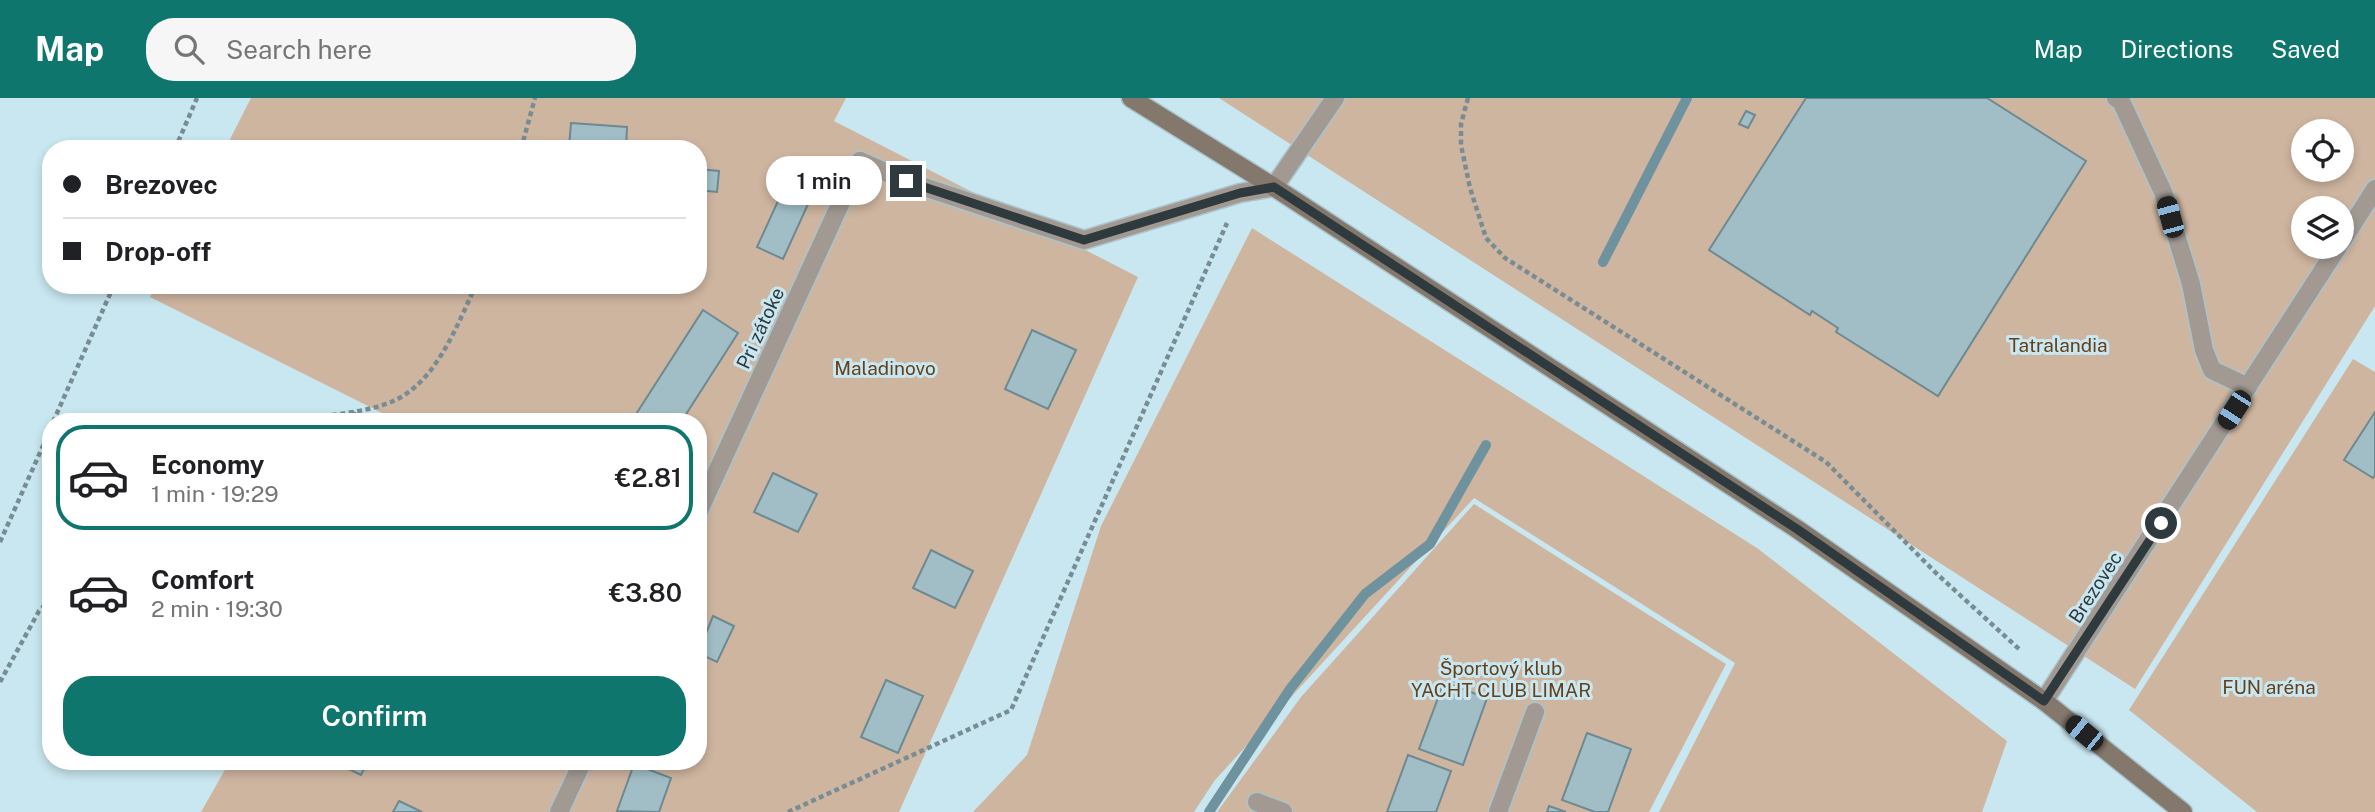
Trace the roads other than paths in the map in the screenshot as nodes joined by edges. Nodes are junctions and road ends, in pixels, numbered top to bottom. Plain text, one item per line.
1 (1130, 98) edge
2 (1335, 98) edge
3 (2116, 98) edge
4 (1274, 187) junction
5 (2375, 188) edge
6 (2354, 222) edge
7 (2330, 259) edge
8 (2248, 387) junction
9 (707, 493) edge
10 (2044, 701) junction
11 (1535, 712) dead end
12 (579, 770) edge
13 (1257, 802) dead end
14 (559, 812) edge
15 (1283, 812) edge
16 (1498, 812) edge
17 (2183, 812) edge

1 - 4 main road
2 - 4 street
3 - 8 street
4 - 9 street, Pri zátoke
4 - 10 main road
5 - 6 street
7 - 8 street, Brezovec
8 - 10 street, Brezovec
10 - 17 main road
11 - 16 street
12 - 14 street
13 - 15 street

